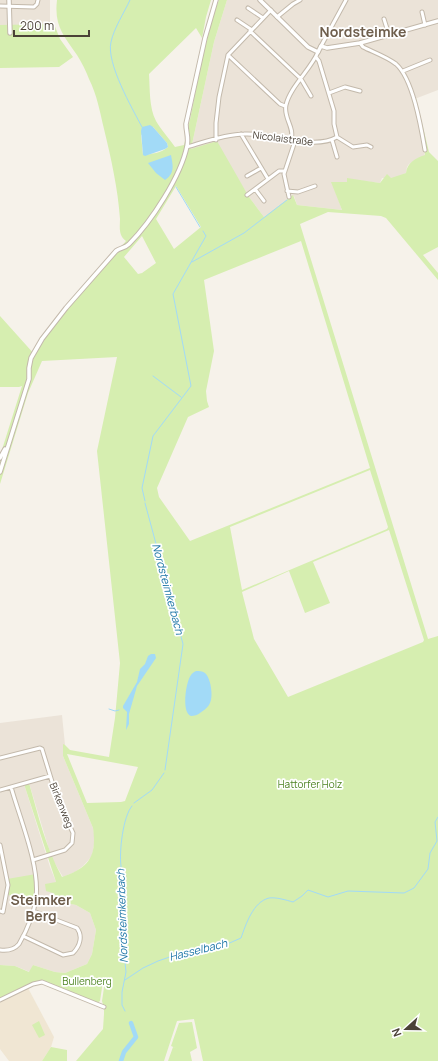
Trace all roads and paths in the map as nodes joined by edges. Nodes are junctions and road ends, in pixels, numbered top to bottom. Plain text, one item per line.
1 (9, 0) edge
2 (38, 0) edge
3 (216, 0) edge
4 (260, 0) edge
5 (300, 0) edge
6 (346, 0) edge
7 (0, 6) edge
8 (9, 6) junction
9 (248, 8) dead end
10 (271, 10) junction
11 (422, 12) dead end
12 (278, 17) junction
13 (263, 18) junction
14 (384, 19) dead end
15 (237, 20) dead end
16 (438, 21) edge
17 (425, 25) junction
18 (251, 30) junction
19 (10, 33) dead end
20 (389, 35) junction
21 (360, 43) junction
22 (321, 46) junction
23 (318, 52) junction
24 (228, 55) junction
25 (316, 57) junction
26 (430, 60) dead end
27 (403, 71) junction
28 (301, 79) junction
29 (360, 91) dead end
30 (329, 93) junction
31 (311, 96) dead end
32 (285, 106) junction
33 (241, 134) junction
34 (337, 137) junction
35 (216, 140) junction
36 (332, 140) junction
37 (293, 141) junction
38 (371, 146) dead end
39 (187, 147) junction
40 (426, 150) dead end
41 (337, 157) dead end
42 (261, 168) junction
43 (285, 171) junction
44 (246, 176) dead end
45 (268, 179) junction
46 (315, 186) dead end
47 (255, 189) junction
48 (287, 191) junction
49 (247, 195) dead end
50 (289, 197) dead end
51 (264, 201) dead end
52 (10, 440) junction
53 (0, 458) edge
54 (0, 472) edge
55 (0, 758) edge
56 (50, 776) junction
57 (11, 787) junction
58 (0, 790) edge
59 (0, 845) edge
60 (33, 860) junction
61 (0, 911) edge
62 (33, 911) junction
63 (24, 936) junction
64 (0, 950) edge
65 (0, 1000) edge
66 (104, 1007) dead end

1 - 8 street
2 - 8 street
3 - 39 street
4 - 10 street
5 - 12 street
6 - 22 street
7 - 8 street
8 - 19 street
9 - 13 street
10 - 12 street
10 - 13 street
11 - 17 street
12 - 23 street
13 - 18 street
14 - 20 street
15 - 18 street
16 - 17 street
17 - 20 street
18 - 24 street
18 - 28 street
20 - 21 street
21 - 22 street
21 - 27 street
22 - 23 street
23 - 25 street
24 - 32 street
24 - 35 street
25 - 28 street
25 - 30 street
26 - 27 street
27 - 40 street
28 - 31 street
28 - 32 street
29 - 30 street
30 - 34 street
32 - 37 street
33 - 35 street, Nicolaistraße
33 - 37 street, Nicolaistraße
33 - 42 street
34 - 36 street, Nicolaistraße
34 - 38 street
35 - 39 street, Nicolaistraße
36 - 37 street, Nicolaistraße
36 - 41 street
37 - 43 street
39 - 52 street
42 - 44 street
42 - 45 street
43 - 45 street
43 - 48 street
45 - 47 street
46 - 48 street
47 - 49 street
47 - 51 street
48 - 50 street
52 - 53 street
52 - 54 street
55 - 56 street, Birkenweg
56 - 57 street
56 - 60 street, Birkenweg
57 - 58 street
57 - 60 street
59 - 61 street
60 - 62 street
62 - 63 street
62 - 63 street
63 - 64 street
65 - 66 street

